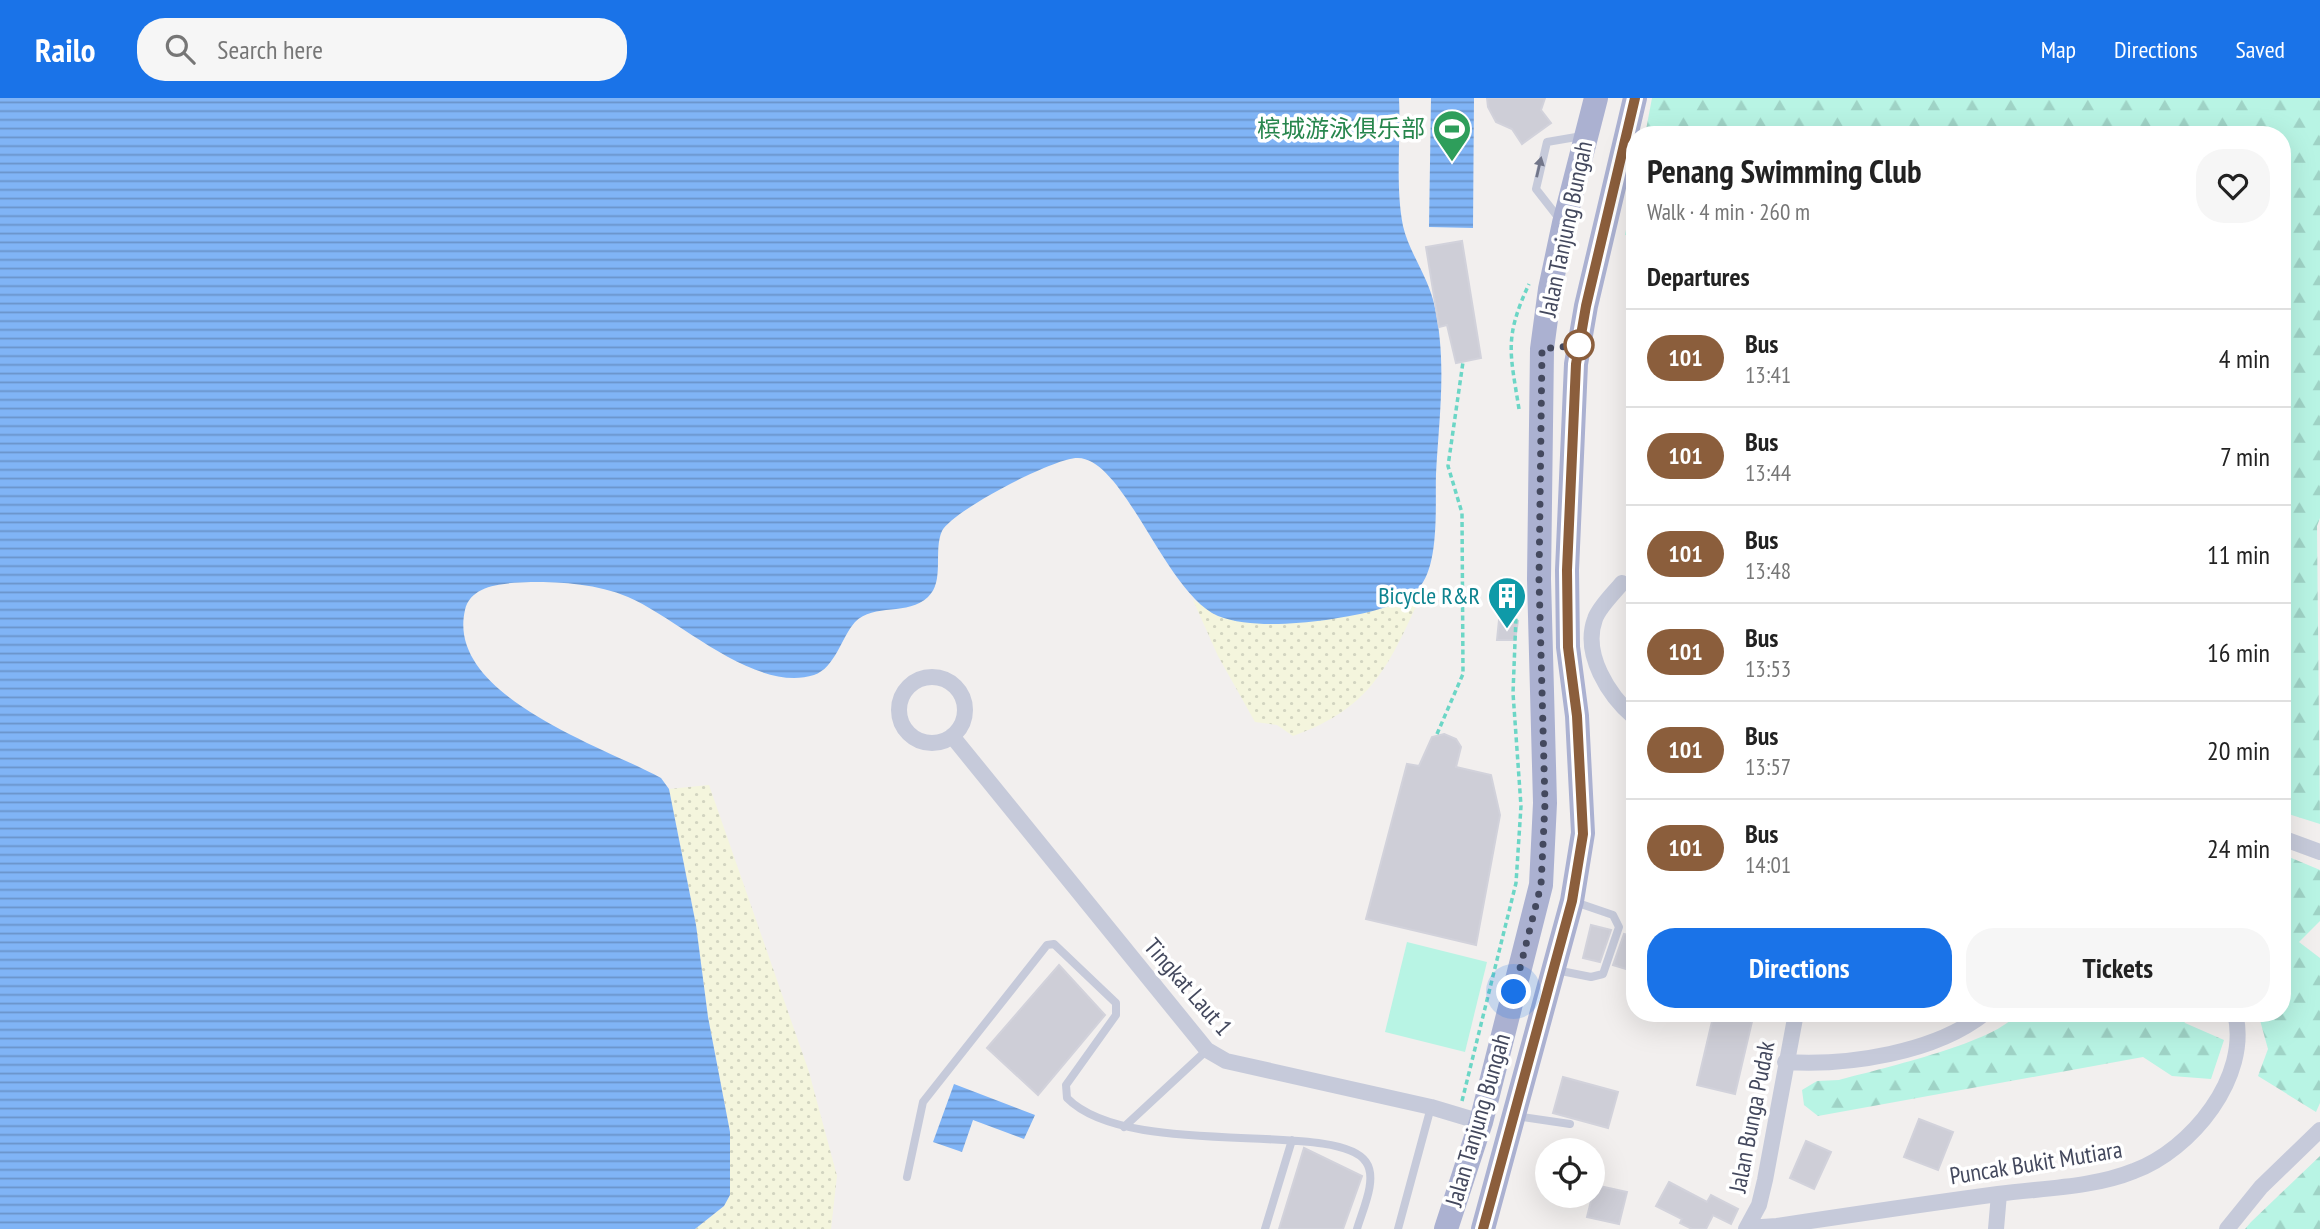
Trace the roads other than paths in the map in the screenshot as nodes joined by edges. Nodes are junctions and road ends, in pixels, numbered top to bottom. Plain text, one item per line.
1 (1596, 98) edge
2 (1635, 98) edge
3 (1628, 126) edge
4 (1586, 136) junction
5 (1626, 136) edge
6 (1564, 223) junction
7 (1622, 583) dead end
8 (1626, 708) edge
9 (952, 736) junction
10 (2291, 841) edge
11 (2320, 852) edge
12 (1572, 901) junction
13 (1554, 969) junction
14 (1794, 1022) edge
15 (1974, 1022) edge
16 (2237, 1022) edge
17 (1207, 1050) junction
18 (1786, 1062) junction
19 (1431, 1107) junction
20 (1513, 1116) junction
21 (1470, 1118) junction
22 (1570, 1124) dead end
23 (1124, 1127) junction
24 (2320, 1130) edge
25 (1292, 1140) junction
26 (907, 1177) dead end
27 (1999, 1194) junction
28 (1840, 1223) edge
29 (1746, 1228) edge
30 (1265, 1229) edge
31 (1357, 1229) edge
32 (1398, 1229) edge
33 (1446, 1229) edge
34 (1483, 1229) edge
35 (1996, 1229) edge
36 (2227, 1229) edge

1 - 4 main road, Jalan Tanjung Bungah
2 - 3 main road, Jalan Tanjung Bungah
4 - 6 main road, Jalan Tanjung Bungah
6 -> 4 lane
5 - 12 main road, Jalan Tanjung Bungah
6 - 21 main road, Jalan Tanjung Bungah
7 - 8 street
9 - 9 street
9 - 17 street, Tingkat Laut 1
10 - 11 street
12 - 13 main road, Jalan Tanjung Bungah
12 - 13 lane
13 - 20 main road, Jalan Tanjung Bungah
14 - 18 street, Jalan Bunga Pudak
15 - 18 street
16 - 27 street, Puncak Bukit Mutiara
17 - 19 street, Tingkat Laut 1
17 - 23 lane
18 - 29 street, Jalan Bunga Pudak
19 - 21 street, Tingkat Laut 1
19 - 32 lane
20 - 22 lane
20 - 34 main road, Jalan Tanjung Bungah
21 - 33 main road, Jalan Tanjung Bungah
23 - 25 lane
23 - 26 lane
24 - 36 street
25 - 30 lane
25 - 31 lane
27 - 28 street, Puncak Bukit Mutiara
27 - 35 street
28 - 29 street, Puncak Bukit Mutiara

